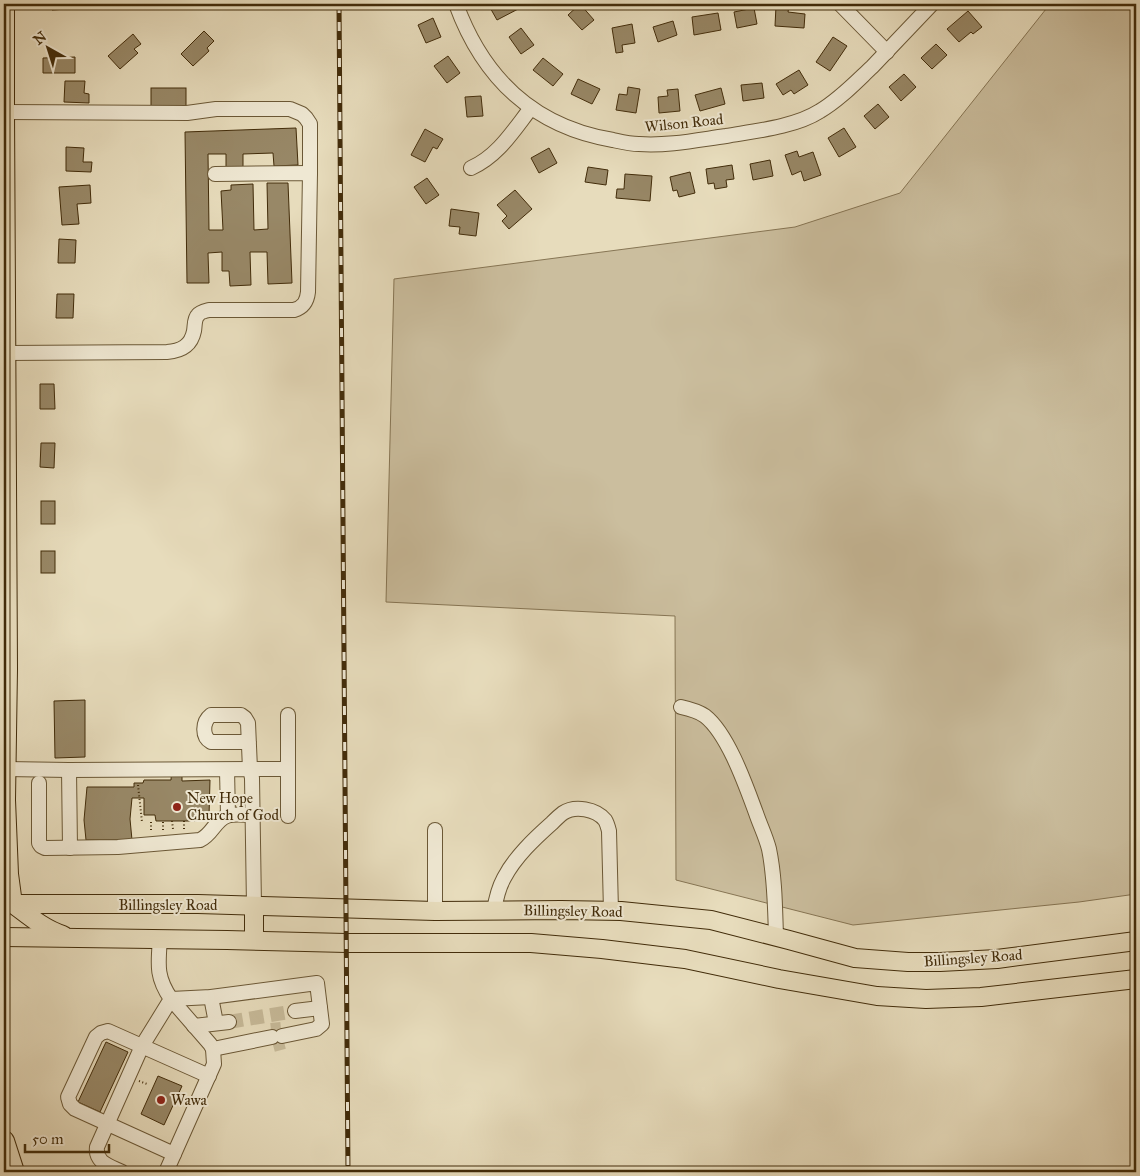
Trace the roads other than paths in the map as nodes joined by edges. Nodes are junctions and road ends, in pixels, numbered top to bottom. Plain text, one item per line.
1 (5, 4) edge
2 (456, 4) edge
3 (840, 4) edge
4 (932, 4) edge
5 (887, 52) junction
6 (530, 108) junction
7 (4, 112) edge
8 (471, 168) dead end
9 (310, 173) junction
10 (216, 174) dead end
11 (6, 352) junction
12 (5, 525) edge
13 (6, 594) edge
14 (681, 707) dead end
15 (288, 715) dead end
16 (249, 742) dead end
17 (6, 769) junction
18 (250, 769) junction
19 (288, 769) junction
20 (69, 770) junction
21 (227, 770) junction
22 (39, 783) dead end
23 (228, 815) junction
24 (252, 815) junction
25 (288, 816) dead end
26 (435, 830) dead end
27 (70, 848) junction
28 (8, 904) edge
29 (254, 906) junction
30 (435, 911) junction
31 (494, 911) junction
32 (611, 911) junction
33 (776, 936) junction
34 (4, 937) edge
35 (73, 938) junction
36 (160, 939) junction
37 (254, 940) junction
38 (1136, 941) edge
39 (1136, 980) edge
40 (211, 997) junction
41 (171, 999) junction
42 (320, 1008) junction
43 (295, 1011) tunnel mouth
44 (194, 1026) junction
45 (142, 1046) junction
46 (213, 1049) junction
47 (209, 1076) junction
48 (106, 1124) junction
49 (4, 1141) edge
50 (174, 1154) junction
51 (14, 1172) edge
52 (122, 1172) edge
53 (166, 1172) edge

1 - 7 main road
2 - 6 street, Wilson Road
3 - 5 street
4 - 5 street, Wilson Road
5 - 6 street, Wilson Road
6 - 8 street
7 - 9 street
7 - 11 main road
9 - 10 street
9 - 11 street
11 - 12 main road
12 - 13 main road
13 - 17 main road
14 - 33 street
15 - 19 street
16 - 18 street
17 - 20 street
17 - 28 main road
18 - 19 street
18 - 21 street
18 - 24 street
19 - 25 street
20 - 21 street
20 - 27 street
21 - 23 street
22 - 27 street
23 - 24 street
23 - 27 street
24 - 29 street
26 - 30 street
28 - 29 main road, Billingsley Road
28 - 35 main road
29 - 30 main road, Billingsley Road
29 - 37 main road
30 - 31 main road, Billingsley Road
31 - 32 main road, Billingsley Road
31 - 32 street
32 - 33 main road, Billingsley Road
33 - 38 main road, Billingsley Road
34 - 35 main road
35 - 36 main road
36 - 37 main road
36 - 41 street
37 - 39 main road
40 - 41 street
40 - 42 street
40 - 44 street
41 - 44 street
41 - 45 street
42 - 43 street
42 - 46 street
44 - 46 street
45 - 47 street
45 - 48 street
45 - 48 street
46 - 47 street
47 - 50 street
48 - 50 street
48 - 52 street
49 - 51 highway
50 - 53 street

